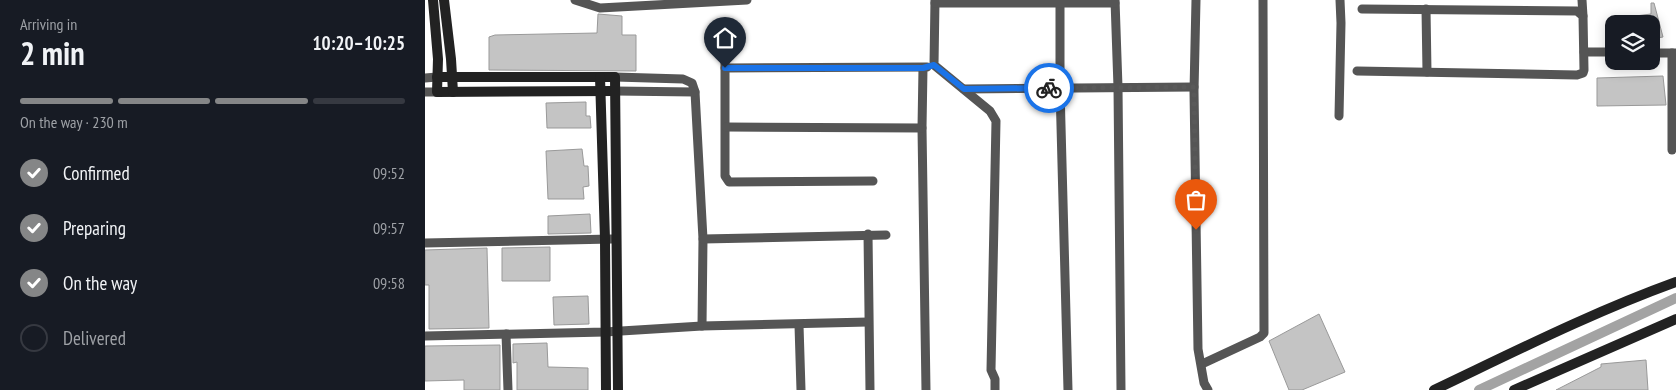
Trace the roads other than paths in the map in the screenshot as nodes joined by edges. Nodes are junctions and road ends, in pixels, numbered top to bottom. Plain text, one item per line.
1 (433, 0) edge
2 (444, 0) edge
3 (575, 0) edge
4 (747, 0) edge
5 (1196, 0) edge
6 (1263, 0) edge
7 (1339, 0) edge
8 (1582, 0) edge
9 (935, 1) edge
10 (1115, 1) edge
11 (1060, 2) junction
12 (1362, 8) dead end
13 (1426, 9) junction
14 (1583, 16) junction
15 (725, 41) dead end
16 (1584, 52) junction
17 (1605, 52) edge
18 (1660, 52) edge
19 (1674, 53) edge
20 (934, 65) junction
21 (725, 68) junction
22 (923, 68) junction
23 (1357, 71) dead end
24 (1427, 72) junction
25 (453, 77) junction
26 (599, 77) junction
27 (615, 77) junction
28 (425, 78) edge
29 (437, 78) junction
30 (1119, 87) junction
31 (1194, 87) junction
32 (1060, 88) junction
33 (964, 89) junction
34 (615, 90) junction
35 (600, 91) junction
36 (425, 92) edge
37 (437, 92) junction
38 (453, 92) junction
39 (695, 92) junction
40 (1339, 116) dead end
41 (726, 128) junction
42 (921, 128) junction
43 (1672, 150) dead end
44 (873, 181) dead end
45 (868, 234) junction
46 (886, 235) dead end
47 (605, 239) junction
48 (617, 239) junction
49 (703, 239) junction
50 (425, 243) edge
51 (1676, 282) edge
52 (1676, 319) edge
53 (868, 322) junction
54 (799, 325) junction
55 (702, 326) junction
56 (605, 332) junction
57 (617, 332) junction
58 (507, 334) junction
59 (425, 336) edge
60 (1202, 364) junction
61 (1520, 389) edge
62 (508, 390) edge
63 (606, 390) edge
64 (618, 390) edge
65 (801, 390) edge
66 (870, 390) edge
67 (927, 390) edge
68 (995, 390) edge
69 (1068, 390) edge
70 (1121, 390) edge
71 (1208, 390) edge
72 (1434, 390) edge

1 - 29 main road
2 - 25 main road
3 - 4 street
5 - 31 street
6 - 60 street
7 - 40 street
8 - 14 street
9 - 11 street
9 - 20 street
10 - 11 street
10 - 30 street
11 - 32 street
12 - 13 street
13 - 14 street
13 - 24 street
14 - 16 street
15 - 21 street
16 - 17 street
16 - 24 street
18 - 19 street
19 - 43 street
20 - 22 street
20 - 33 street
21 - 22 street
21 - 41 street
22 - 42 street
23 - 24 street
25 - 26 main road
25 - 29 main road
25 - 38 main road
26 - 27 main road
26 - 35 main road
27 - 34 main road
27 - 39 street
28 - 29 street
29 - 37 main road
30 - 31 street
30 - 32 street
30 - 70 street
31 - 60 street
32 - 33 street
32 - 69 street
33 - 68 street
34 - 35 main road
34 - 39 street
34 - 48 main road
35 - 38 main road
35 - 47 main road
36 - 37 street
37 - 38 main road
39 - 49 street
41 - 42 street
41 - 44 street
42 - 67 street
45 - 46 street
45 - 49 street
45 - 53 street
47 - 48 street
47 - 50 street
47 - 56 main road
48 - 57 main road
49 - 55 street
51 - 72 main road
52 - 61 main road
53 - 54 street
53 - 66 street
54 - 55 street
54 - 65 street
55 - 57 street
56 - 57 street
56 - 58 street
56 - 63 main road
57 - 64 main road
58 - 59 street
58 - 62 street
60 - 71 street

